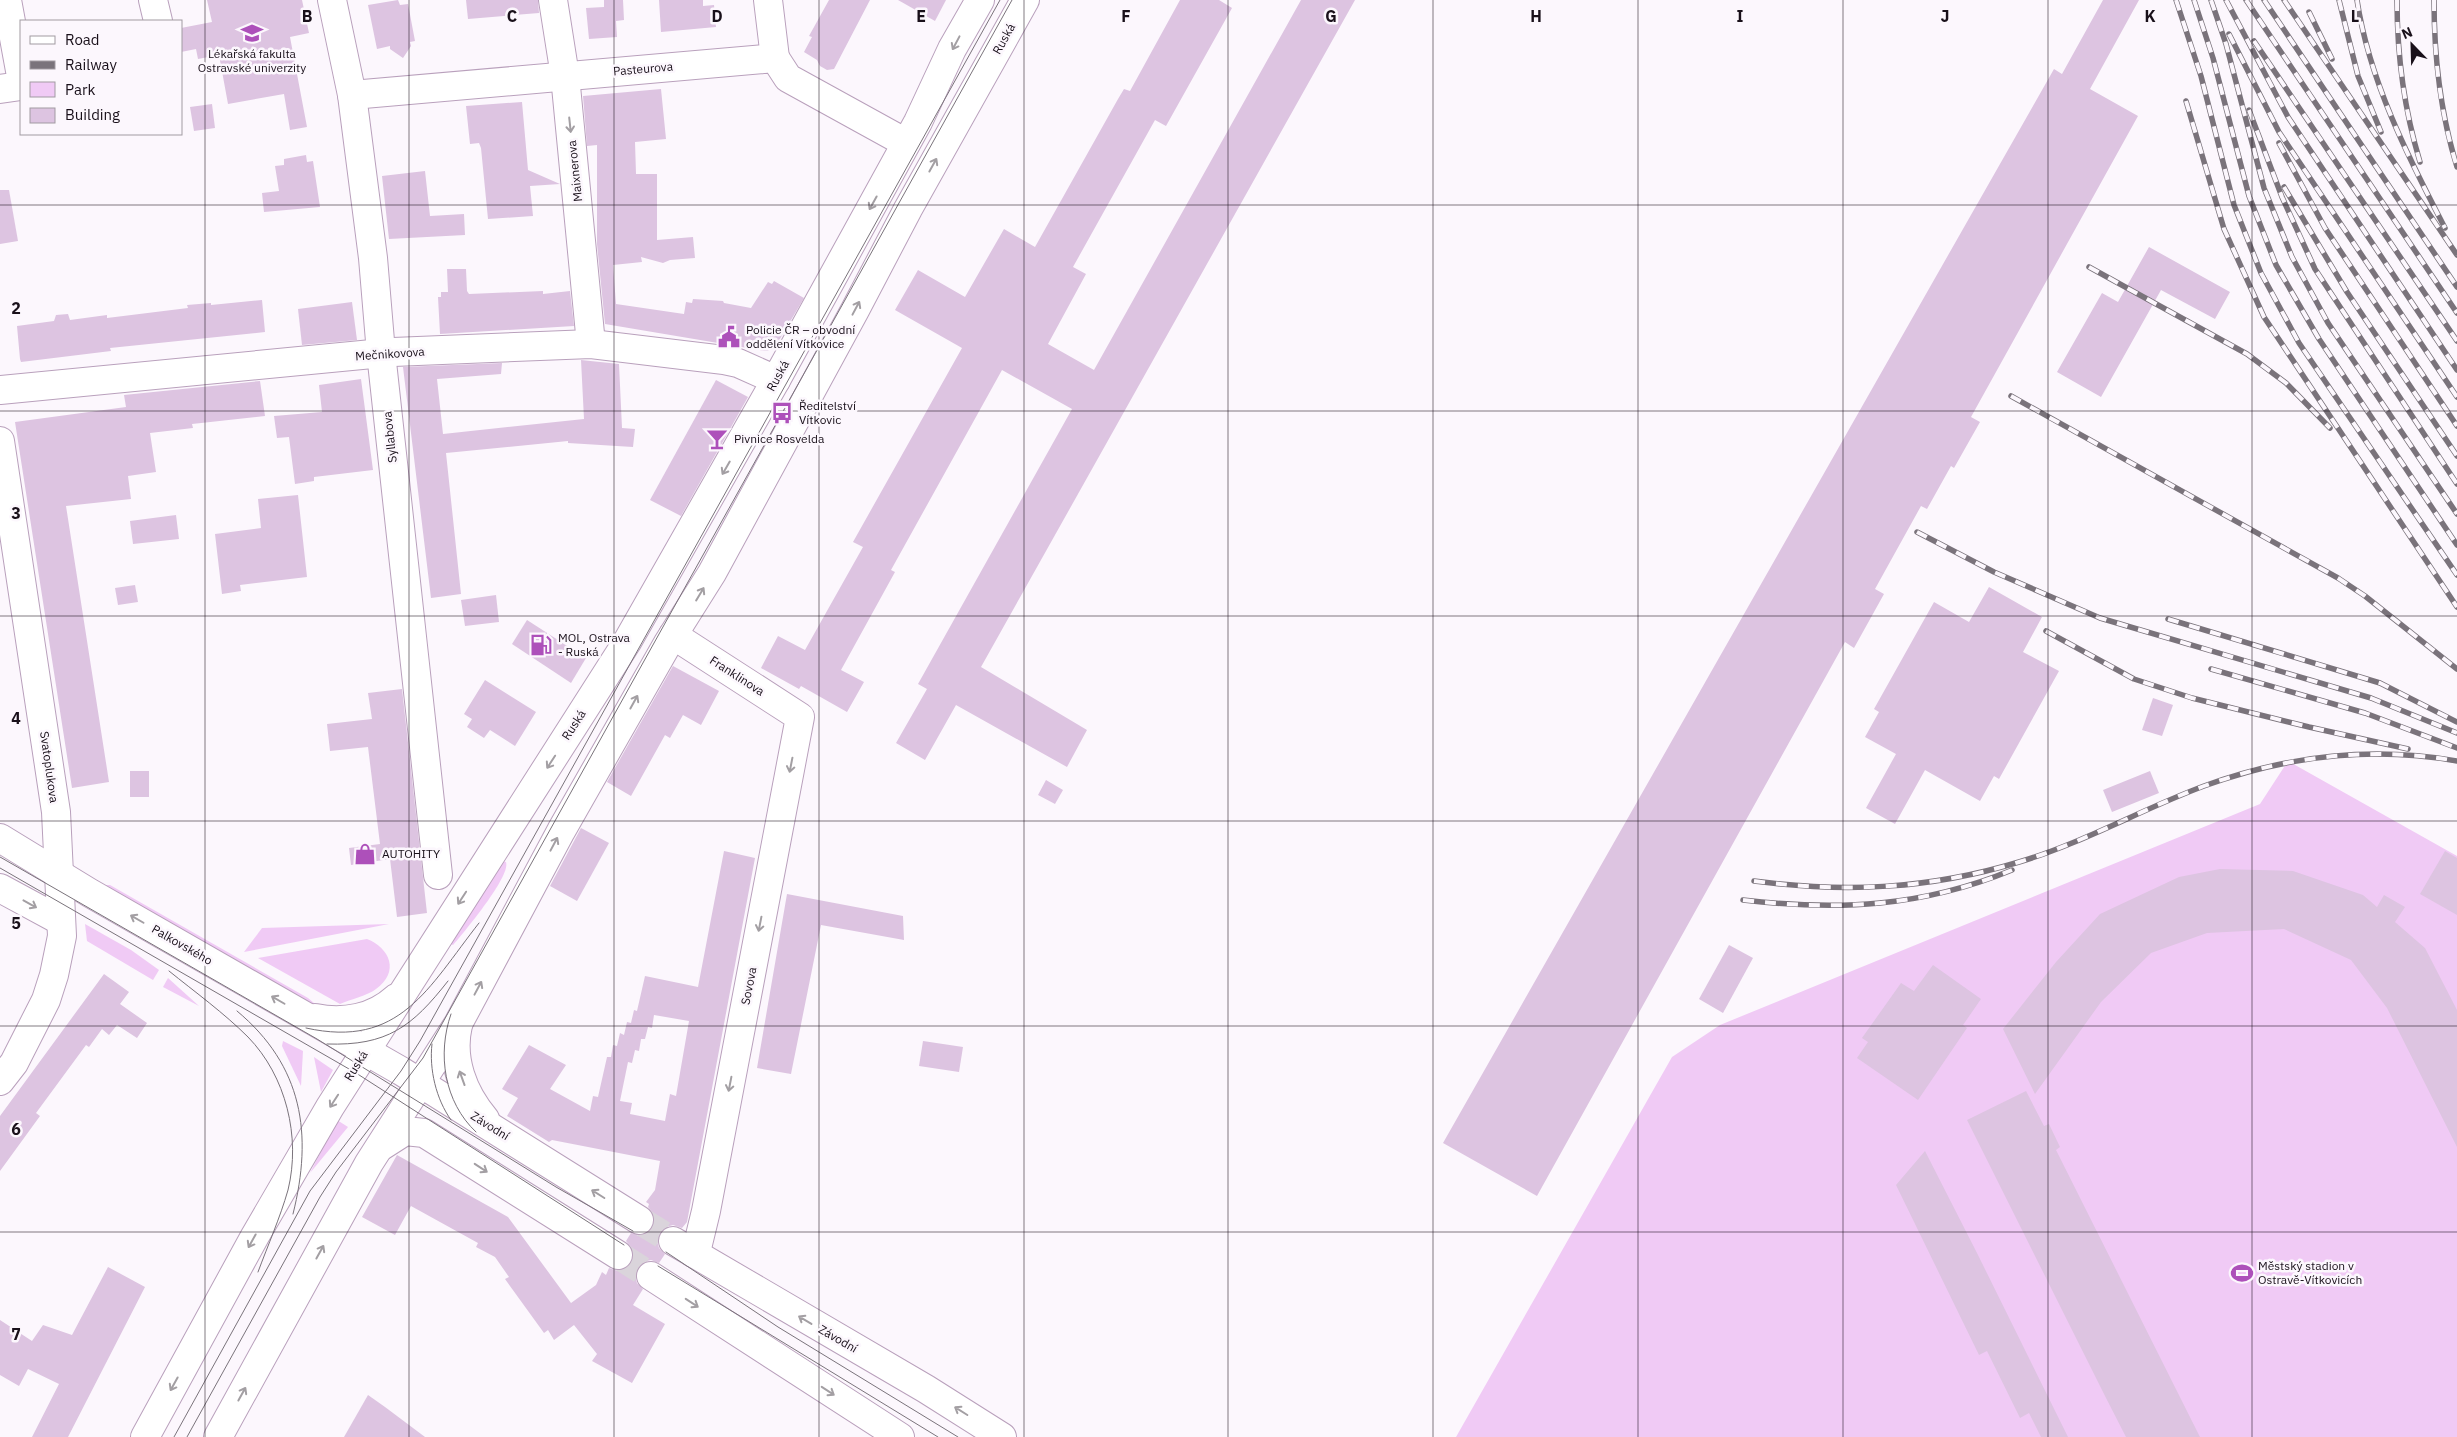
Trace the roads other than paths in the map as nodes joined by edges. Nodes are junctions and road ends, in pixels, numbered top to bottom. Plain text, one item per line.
1 (7, 0) edge
2 (153, 0) edge
3 (332, 0) edge
4 (553, 0) edge
5 (768, 0) edge
6 (980, 0) edge
7 (1026, 0) edge
8 (158, 20) edge
9 (775, 58) junction
10 (20, 71) edge
11 (565, 76) junction
12 (20, 86) edge
13 (0, 90) edge
14 (352, 95) junction
15 (906, 143) junction
16 (591, 344) junction
17 (381, 354) junction
18 (776, 380) junction
19 (0, 390) edge
20 (0, 441) edge
21 (673, 635) junction
22 (800, 717) joint
23 (0, 838) edge
24 (59, 874) junction
25 (438, 875) dead end
26 (0, 888) edge
27 (61, 921) junction
28 (406, 985) junction
29 (306, 1015) junction
30 (458, 1024) junction
31 (366, 1050) junction
32 (395, 1067) junction
33 (0, 1081) edge
34 (414, 1091) junction
35 (499, 1132) junction
36 (434, 1138) junction
37 (378, 1148) junction
38 (639, 1220) tunnel mouth
39 (683, 1247) joint
40 (618, 1255) tunnel mouth
41 (651, 1276) tunnel mouth
42 (145, 1437) edge
43 (218, 1437) edge
44 (900, 1437) edge
45 (1002, 1437) edge

1 - 10 street
2 - 8 street
3 - 14 street, Syllabova
4 - 11 street, Maixnerova
5 - 9 street
6 -> 15 street, Ruská
21 -> 7 street, Ruská
9 - 11 street, Pasteurova
9 - 15 street
11 - 14 street, Pasteurova
11 -> 16 street, Maixnerova
12 - 13 street
14 - 17 street, Syllabova
15 -> 18 street, Ruská
16 - 17 street, Mečnikovova
16 - 18 street, Mečnikovova
17 - 19 street, Mečnikovova
17 - 25 street, Syllabova
18 -> 28 street, Ruská
20 - 24 street, Svatoplukova
21 - 22 street, Franklinova
30 -> 21 street, Ruská
22 -> 39 street, Sovova
23 - 24 street, Palkovského
24 - 27 street, Svatoplukova
29 -> 24 street, Palkovského
26 -> 27 street
27 - 33 street, Svatoplukova
28 - 29 street
28 - 31 street, Ruská
28 - 32 street
29 - 31 street, Palkovského
30 - 34 street, Ruská
35 -> 30 street
31 - 32 street, Závodní
31 -> 42 street, Ruská
32 - 34 street, Závodní
34 - 35 street, Závodní
34 - 36 street
34 - 37 street, Ruská
38 -> 35 street, Závodní
36 - 37 street
36 -> 40 street
43 -> 37 street, Ruská
45 -> 39 street, Závodní
41 -> 44 street

